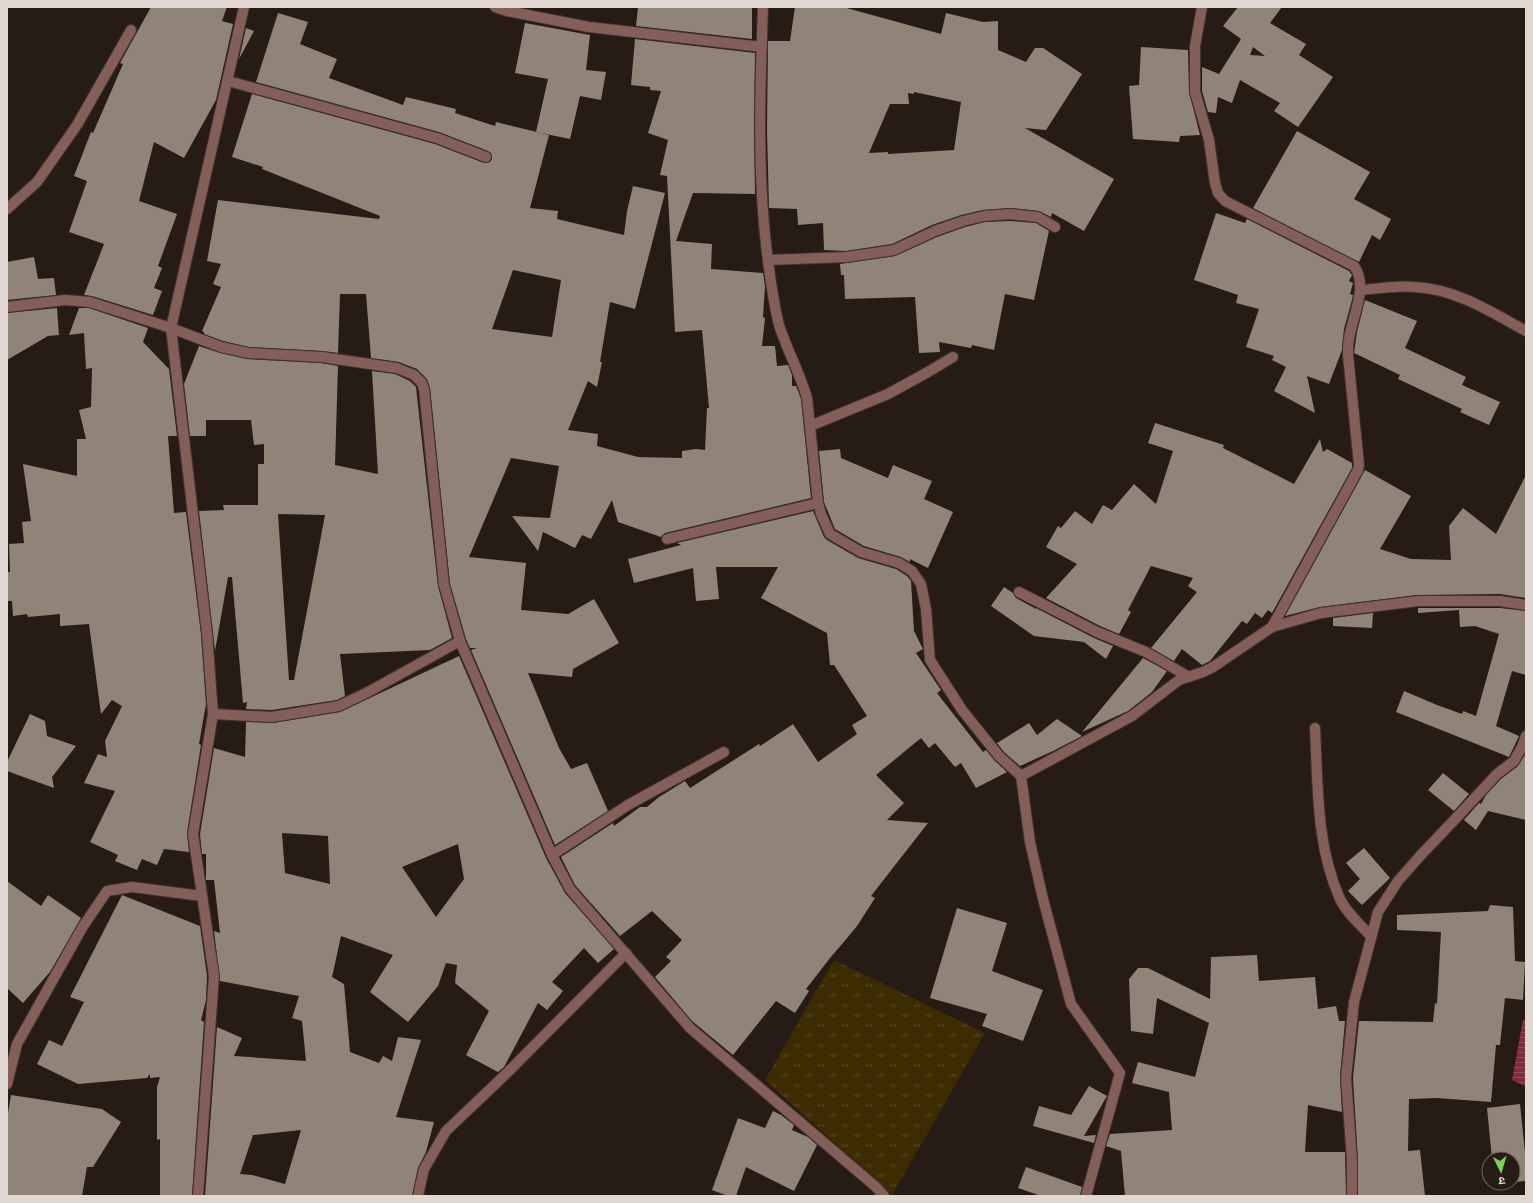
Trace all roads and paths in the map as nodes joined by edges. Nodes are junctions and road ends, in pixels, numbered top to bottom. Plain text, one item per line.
1 (244, 7) edge
2 (495, 7) edge
3 (763, 7) edge
4 (1202, 7) edge
5 (131, 30) dead end
6 (762, 47) junction
7 (228, 81) junction
8 (486, 157) dead end
9 (7, 209) edge
10 (1055, 227) dead end
11 (768, 260) junction
12 (1360, 290) junction
13 (7, 307) edge
14 (172, 328) junction
15 (1526, 331) edge
16 (953, 357) dead end
17 (810, 426) junction
18 (818, 503) junction
19 (667, 538) dead end
20 (1019, 592) dead end
21 (1526, 605) edge
22 (1272, 627) junction
23 (460, 641) junction
24 (1189, 677) junction
25 (213, 714) junction
26 (1315, 728) dead end
27 (1526, 736) edge
28 (724, 752) dead end
29 (1021, 776) junction
30 (552, 856) junction
31 (202, 896) junction
32 (1371, 936) junction
33 (626, 953) junction
34 (7, 1084) edge
35 (198, 1196) edge
36 (418, 1196) edge
37 (884, 1196) edge
38 (1086, 1196) edge
39 (1352, 1196) edge

1 - 7 street
2 - 6 street
3 - 6 street
4 - 12 street
5 - 9 street
6 - 11 street
7 - 8 street
7 - 14 street
10 - 11 street
11 - 17 street
12 - 15 street
12 - 22 street
13 - 14 street
14 - 23 street
14 - 25 street
16 - 17 street
17 - 18 street
18 - 19 street
18 - 29 street
20 - 24 street
21 - 22 street
22 - 24 street
23 - 25 street
23 - 30 street
24 - 29 street
25 - 31 street
26 - 32 street
27 - 32 street
28 - 30 street
29 - 38 street
30 - 33 street
31 - 34 street
31 - 35 street
32 - 39 street
33 - 36 street
33 - 37 street

